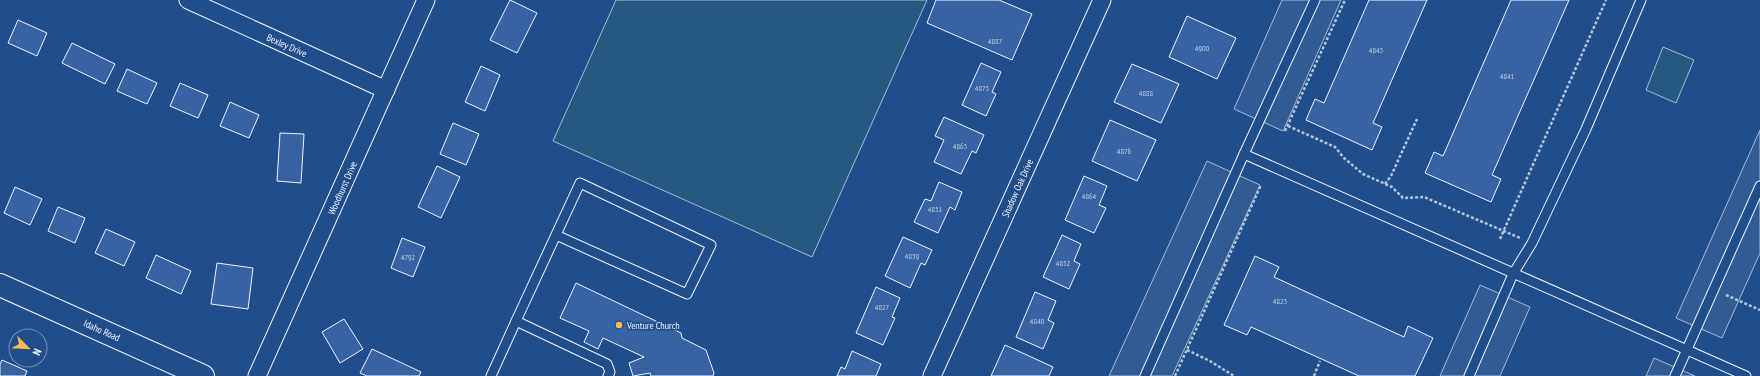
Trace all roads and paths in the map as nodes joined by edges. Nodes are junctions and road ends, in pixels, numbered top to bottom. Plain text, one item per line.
1 (188, 0) edge
2 (426, 0) edge
3 (1102, 0) edge
4 (1315, 0) edge
5 (1345, 0) edge
6 (1606, 0) edge
7 (1641, 0) edge
8 (386, 90) junction
9 (1417, 119) dead end
10 (1288, 126) junction
11 (1285, 132) dead end
12 (1244, 154) junction
13 (1385, 184) junction
14 (1261, 185) dead end
15 (1760, 186) edge
16 (1503, 231) junction
17 (556, 235) junction
18 (1500, 239) dead end
19 (1532, 243) junction
20 (1514, 274) junction
21 (0, 285) edge
22 (1713, 289) junction
23 (1760, 310) edge
24 (516, 321) junction
25 (1187, 350) junction
26 (1686, 350) junction
27 (1320, 361) dead end
28 (203, 376) edge
29 (257, 376) edge
30 (491, 376) edge
31 (608, 376) edge
32 (932, 376) edge
33 (1145, 376) edge
34 (1175, 376) edge
35 (1234, 376) edge
36 (1314, 376) edge
37 (1469, 376) edge
38 (1675, 376) edge
39 (1746, 376) edge

1 - 8 street, Bexley Drive
2 - 8 street, Woodhurst Drive
3 - 32 street, Shadow Oak Drive
4 - 12 lane
5 - 10 path
6 - 16 path
7 - 19 lane
8 - 29 street, Woodhurst Drive
9 - 13 path
10 - 11 path
10 - 13 path
12 - 20 lane
12 - 33 lane
13 - 16 path
14 - 25 path
15 - 22 lane
16 - 18 path
16 - 19 path
17 - 17 lane
17 - 24 lane
19 - 20 lane
20 - 26 lane
20 - 37 lane
21 - 28 street, Idaho Road
22 - 23 path
22 - 26 lane
24 - 30 lane
24 - 31 lane
25 - 34 path
25 - 35 path
26 - 38 lane
26 - 39 lane
27 - 36 path

